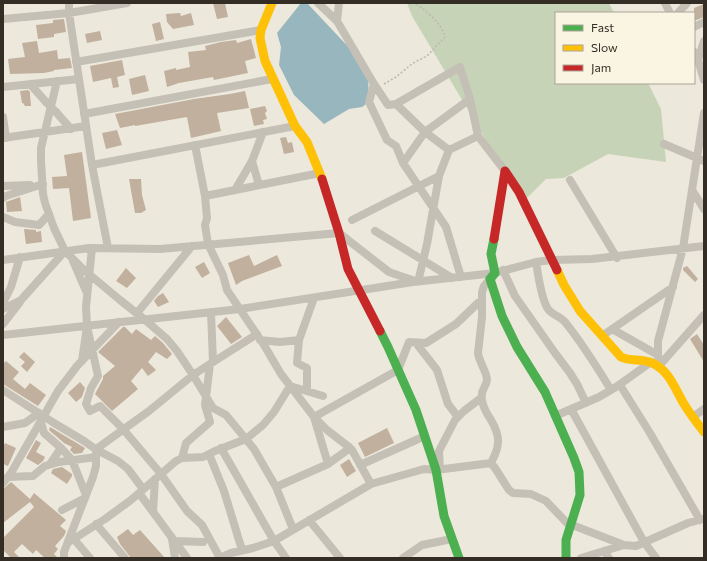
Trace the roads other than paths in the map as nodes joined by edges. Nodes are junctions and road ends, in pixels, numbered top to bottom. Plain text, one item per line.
1 (69, 3) edge
2 (127, 3) edge
3 (272, 3) edge
4 (318, 3) edge
5 (339, 3) edge
6 (665, 3) edge
7 (687, 3) edge
8 (69, 12) junction
9 (670, 12) edge
10 (679, 12) edge
11 (3, 20) edge
12 (336, 21) junction
13 (704, 22) edge
14 (695, 26) edge
15 (261, 30) junction
16 (704, 41) edge
17 (695, 54) edge
18 (698, 60) junction
19 (76, 62) junction
20 (79, 79) junction
21 (272, 79) junction
22 (704, 80) edge
23 (57, 81) junction
24 (30, 84) junction
25 (374, 84) junction
26 (3, 88) edge
27 (470, 99) junction
28 (396, 104) junction
29 (704, 113) edge
30 (84, 114) junction
31 (3, 118) edge
32 (86, 126) junction
33 (295, 126) junction
34 (71, 129) junction
35 (264, 132) junction
36 (425, 132) junction
37 (45, 133) junction
38 (478, 136) junction
39 (4, 138) edge
40 (664, 144) dead end
41 (195, 145) junction
42 (449, 150) junction
43 (700, 160) edge
44 (252, 161) junction
45 (403, 163) junction
46 (92, 165) junction
47 (505, 171) junction
48 (320, 173) junction
49 (439, 176) junction
50 (570, 180) dead end
51 (43, 184) junction
52 (260, 185) junction
53 (3, 186) edge
54 (419, 186) junction
55 (235, 190) junction
56 (692, 190) junction
57 (205, 196) junction
58 (3, 198) edge
59 (703, 206) edge
60 (433, 208) junction
61 (49, 214) junction
62 (3, 217) edge
63 (352, 220) dead end
64 (375, 231) dead end
65 (339, 233) junction
66 (208, 244) junction
67 (192, 246) junction
68 (704, 246) edge
69 (92, 248) junction
70 (108, 248) junction
71 (683, 248) junction
72 (65, 251) junction
73 (20, 257) junction
74 (72, 257) junction
75 (616, 257) junction
76 (3, 260) edge
77 (423, 260) junction
78 (552, 260) junction
79 (536, 262) junction
80 (89, 274) junction
81 (496, 274) junction
82 (461, 277) junction
83 (452, 278) junction
84 (418, 282) junction
85 (673, 286) junction
86 (359, 291) junction
87 (87, 294) junction
88 (314, 298) junction
89 (21, 300) junction
90 (3, 303) edge
91 (478, 303) dead end
92 (3, 309) edge
93 (240, 309) junction
94 (211, 312) junction
95 (137, 313) junction
96 (704, 315) edge
97 (145, 319) junction
98 (119, 322) junction
99 (3, 324) edge
100 (87, 326) junction
101 (612, 329) junction
102 (3, 335) edge
103 (602, 336) junction
104 (259, 337) junction
105 (299, 340) junction
106 (416, 343) junction
107 (92, 351) junction
108 (658, 355) junction
109 (82, 361) junction
110 (212, 363) junction
111 (655, 364) junction
112 (398, 370) junction
113 (193, 375) junction
114 (620, 385) junction
115 (290, 386) junction
116 (3, 390) edge
117 (611, 390) junction
118 (307, 391) junction
119 (206, 396) junction
120 (323, 396) dead end
121 (481, 398) junction
122 (586, 403) junction
123 (704, 408) edge
124 (571, 409) junction
125 (555, 416) junction
126 (693, 416) junction
127 (41, 417) junction
128 (314, 417) junction
129 (458, 417) junction
130 (3, 427) edge
131 (123, 429) junction
132 (704, 432) edge
133 (425, 436) junction
134 (246, 439) junction
135 (61, 448) junction
136 (221, 448) junction
137 (350, 448) junction
138 (96, 454) junction
139 (209, 454) junction
140 (182, 458) junction
141 (72, 460) junction
142 (491, 463) junction
143 (50, 464) junction
144 (328, 464) junction
145 (360, 464) junction
146 (438, 469) junction
147 (158, 477) junction
148 (5, 480) edge
149 (371, 484) junction
150 (276, 486) junction
151 (141, 491) junction
152 (86, 496) junction
153 (62, 510) dead end
154 (153, 512) junction
155 (702, 519) edge
156 (309, 520) junction
157 (96, 524) junction
158 (571, 526) junction
159 (293, 529) junction
160 (452, 539) junction
161 (71, 540) junction
162 (174, 540) junction
163 (274, 541) junction
164 (203, 542) dead end
165 (644, 542) junction
166 (624, 545) junction
167 (242, 550) junction
168 (606, 554) edge
169 (64, 558) edge
170 (90, 558) edge
171 (125, 558) edge
172 (174, 558) edge
173 (187, 558) edge
174 (220, 558) edge
175 (286, 558) edge
176 (340, 558) edge
177 (403, 558) edge
178 (459, 558) edge
179 (566, 558) edge
180 (581, 558) edge
181 (656, 558) edge

1 - 8 street
2 - 8 street
3 - 15 street
4 - 12 street
5 - 12 street
6 - 9 street
7 - 10 street
8 - 11 street
8 - 19 street
12 - 25 street
13 - 14 street
15 - 19 street
15 - 21 street
16 - 18 street
17 - 18 street
18 - 22 street
19 - 20 street
20 - 23 street
20 - 30 street
21 - 30 street
21 - 33 street
23 - 24 street
23 - 37 street
24 - 26 street
24 - 34 street, bridge
25 - 28 street
25 - 45 street
27 - 28 street
27 - 36 street
27 - 38 street
28 - 36 street
29 - 43 street
30 - 32 street
31 - 39 street
32 - 34 street
32 - 46 street
33 - 35 street
33 - 48 street
34 - 37 street
35 - 41 street
35 - 44 street
36 - 42 street
36 - 45 street
37 - 39 street
37 - 51 street
38 - 42 street
38 - 47 street
40 - 43 street
41 - 46 street
41 - 57 street
42 - 49 street
43 - 56 street
44 - 52 street
44 - 55 street
45 - 54 street
46 - 70 street
47 - 78 street
47 - 81 street
48 - 52 street
48 - 65 street
49 - 54 street
49 - 60 street
50 - 75 street
51 - 53 street
51 - 58 street
51 - 61 street
52 - 55 street
54 - 60 street
54 - 63 street
55 - 57 street
56 - 59 street
56 - 71 street
57 - 66 street
60 - 77 street
60 - 82 street
61 - 62 street
61 - 72 street
64 - 77 street
65 - 66 street
65 - 84 street
65 - 86 street
66 - 67 street
66 - 93 street
67 - 70 street
67 - 95 street
68 - 71 street
69 - 70 street
69 - 72 street
69 - 80 street
71 - 75 street
71 - 85 street
72 - 73 street
72 - 74 street
72 - 89 street
73 - 76 street
73 - 90 street
74 - 80 street
74 - 87 street
75 - 78 street
77 - 83 street
77 - 84 street
78 - 79 street
78 - 103 street
79 - 81 street
79 - 117 street
80 - 87 street
80 - 95 street
81 - 82 street
81 - 121 street
81 - 122 street
81 - 125 street
82 - 83 street
83 - 84 street
84 - 86 street
85 - 101 street
85 - 108 street
86 - 88 street
86 - 112 street
87 - 100 street
88 - 93 street
88 - 105 street
89 - 92 street
89 - 99 street
91 - 106 street
93 - 94 street
93 - 104 street
94 - 97 street
94 - 110 street
95 - 97 street
96 - 111 street
97 - 98 street
97 - 113 street
98 - 100 street
98 - 107 street
100 - 102 street
100 - 107 street
100 - 109 street
101 - 103 street
101 - 108 street
103 - 111 street
104 - 105 street
104 - 110 street
104 - 115 street
105 - 118 street
106 - 112 street
106 - 129 street
107 - 109 street
107 - 131 street
108 - 111 street
109 - 127 street
110 - 113 street
110 - 119 street
111 - 114 street
111 - 126 street
112 - 128 street
112 - 133 street
113 - 119 street
113 - 131 street
114 - 117 street
114 - 155 street
115 - 118 street
115 - 128 street
115 - 134 street
116 - 127 street
117 - 122 street
118 - 120 street
119 - 134 street
119 - 140 street
121 - 129 street
121 - 142 street
122 - 124 street
123 - 126 street
124 - 125 street
124 - 165 street
125 - 158 street
126 - 132 street
127 - 130 street
127 - 135 street
127 - 138 street
127 - 148 street
128 - 137 street
128 - 144 street
129 - 146 street
131 - 138 street
131 - 147 street
133 - 145 street
133 - 146 street
134 - 136 street
134 - 150 street
135 - 141 street
135 - 143 street
136 - 139 street
136 - 163 street
137 - 144 street
137 - 145 street
138 - 141 street
138 - 151 street
138 - 152 street
139 - 140 street
139 - 167 street
140 - 147 street
141 - 143 street
141 - 152 street
142 - 146 street
142 - 158 street
143 - 148 street
144 - 150 street
145 - 149 street
146 - 149 street
146 - 160 street
147 - 151 street
147 - 154 street
147 - 174 street
149 - 156 street
150 - 159 street
151 - 154 street
151 - 157 street
152 - 153 street
152 - 161 street
154 - 162 street
155 - 165 street
156 - 159 street
156 - 176 street
157 - 161 street
157 - 171 street
158 - 166 street
158 - 179 street
159 - 163 street
160 - 177 street
160 - 178 street
161 - 169 street
161 - 170 street
162 - 164 street
162 - 172 street
162 - 173 street
163 - 167 street
163 - 175 street
165 - 166 street
165 - 181 street
166 - 168 street
167 - 174 street
168 - 180 street

